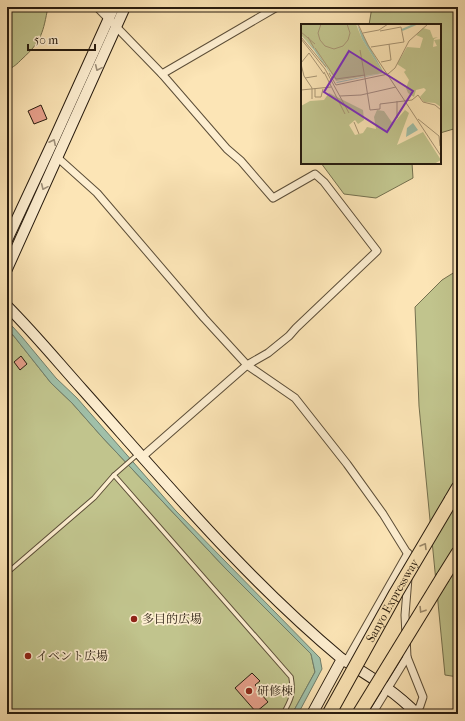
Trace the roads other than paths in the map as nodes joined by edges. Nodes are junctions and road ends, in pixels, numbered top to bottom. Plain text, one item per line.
1 (97, 7) edge
2 (114, 7) edge
3 (125, 7) edge
4 (277, 7) edge
5 (109, 18) junction
6 (116, 26) junction
7 (162, 74) junction
8 (58, 158) junction
9 (7, 240) edge
10 (7, 269) edge
11 (7, 306) edge
12 (247, 365) junction
13 (138, 457) junction
14 (114, 475) junction
15 (458, 488) edge
16 (408, 553) junction
17 (458, 553) edge
18 (7, 573) edge
19 (407, 657) junction
20 (344, 660) junction
21 (388, 688) junction
22 (417, 713) edge
23 (283, 714) edge
24 (312, 714) edge
25 (328, 714) edge
26 (359, 714) edge
27 (372, 714) edge

1 - 5 street
2 - 5 street
3 - 6 street
4 - 7 street
5 - 6 street
9 -> 5 street
6 - 7 street
6 -> 8 street
7 - 12 street
8 -> 10 street
8 - 12 street
11 - 13 street
12 - 13 street
12 - 16 street
13 - 14 lane
13 - 20 street
14 - 18 lane
14 - 23 lane
25 -> 15 highway, Sanyo Expressway, bridge
16 - 19 street
16 - 20 street
17 -> 26 highway, bridge
19 - 21 street
19 - 22 street
20 - 21 street
20 - 24 street
21 - 22 street
21 - 27 street

